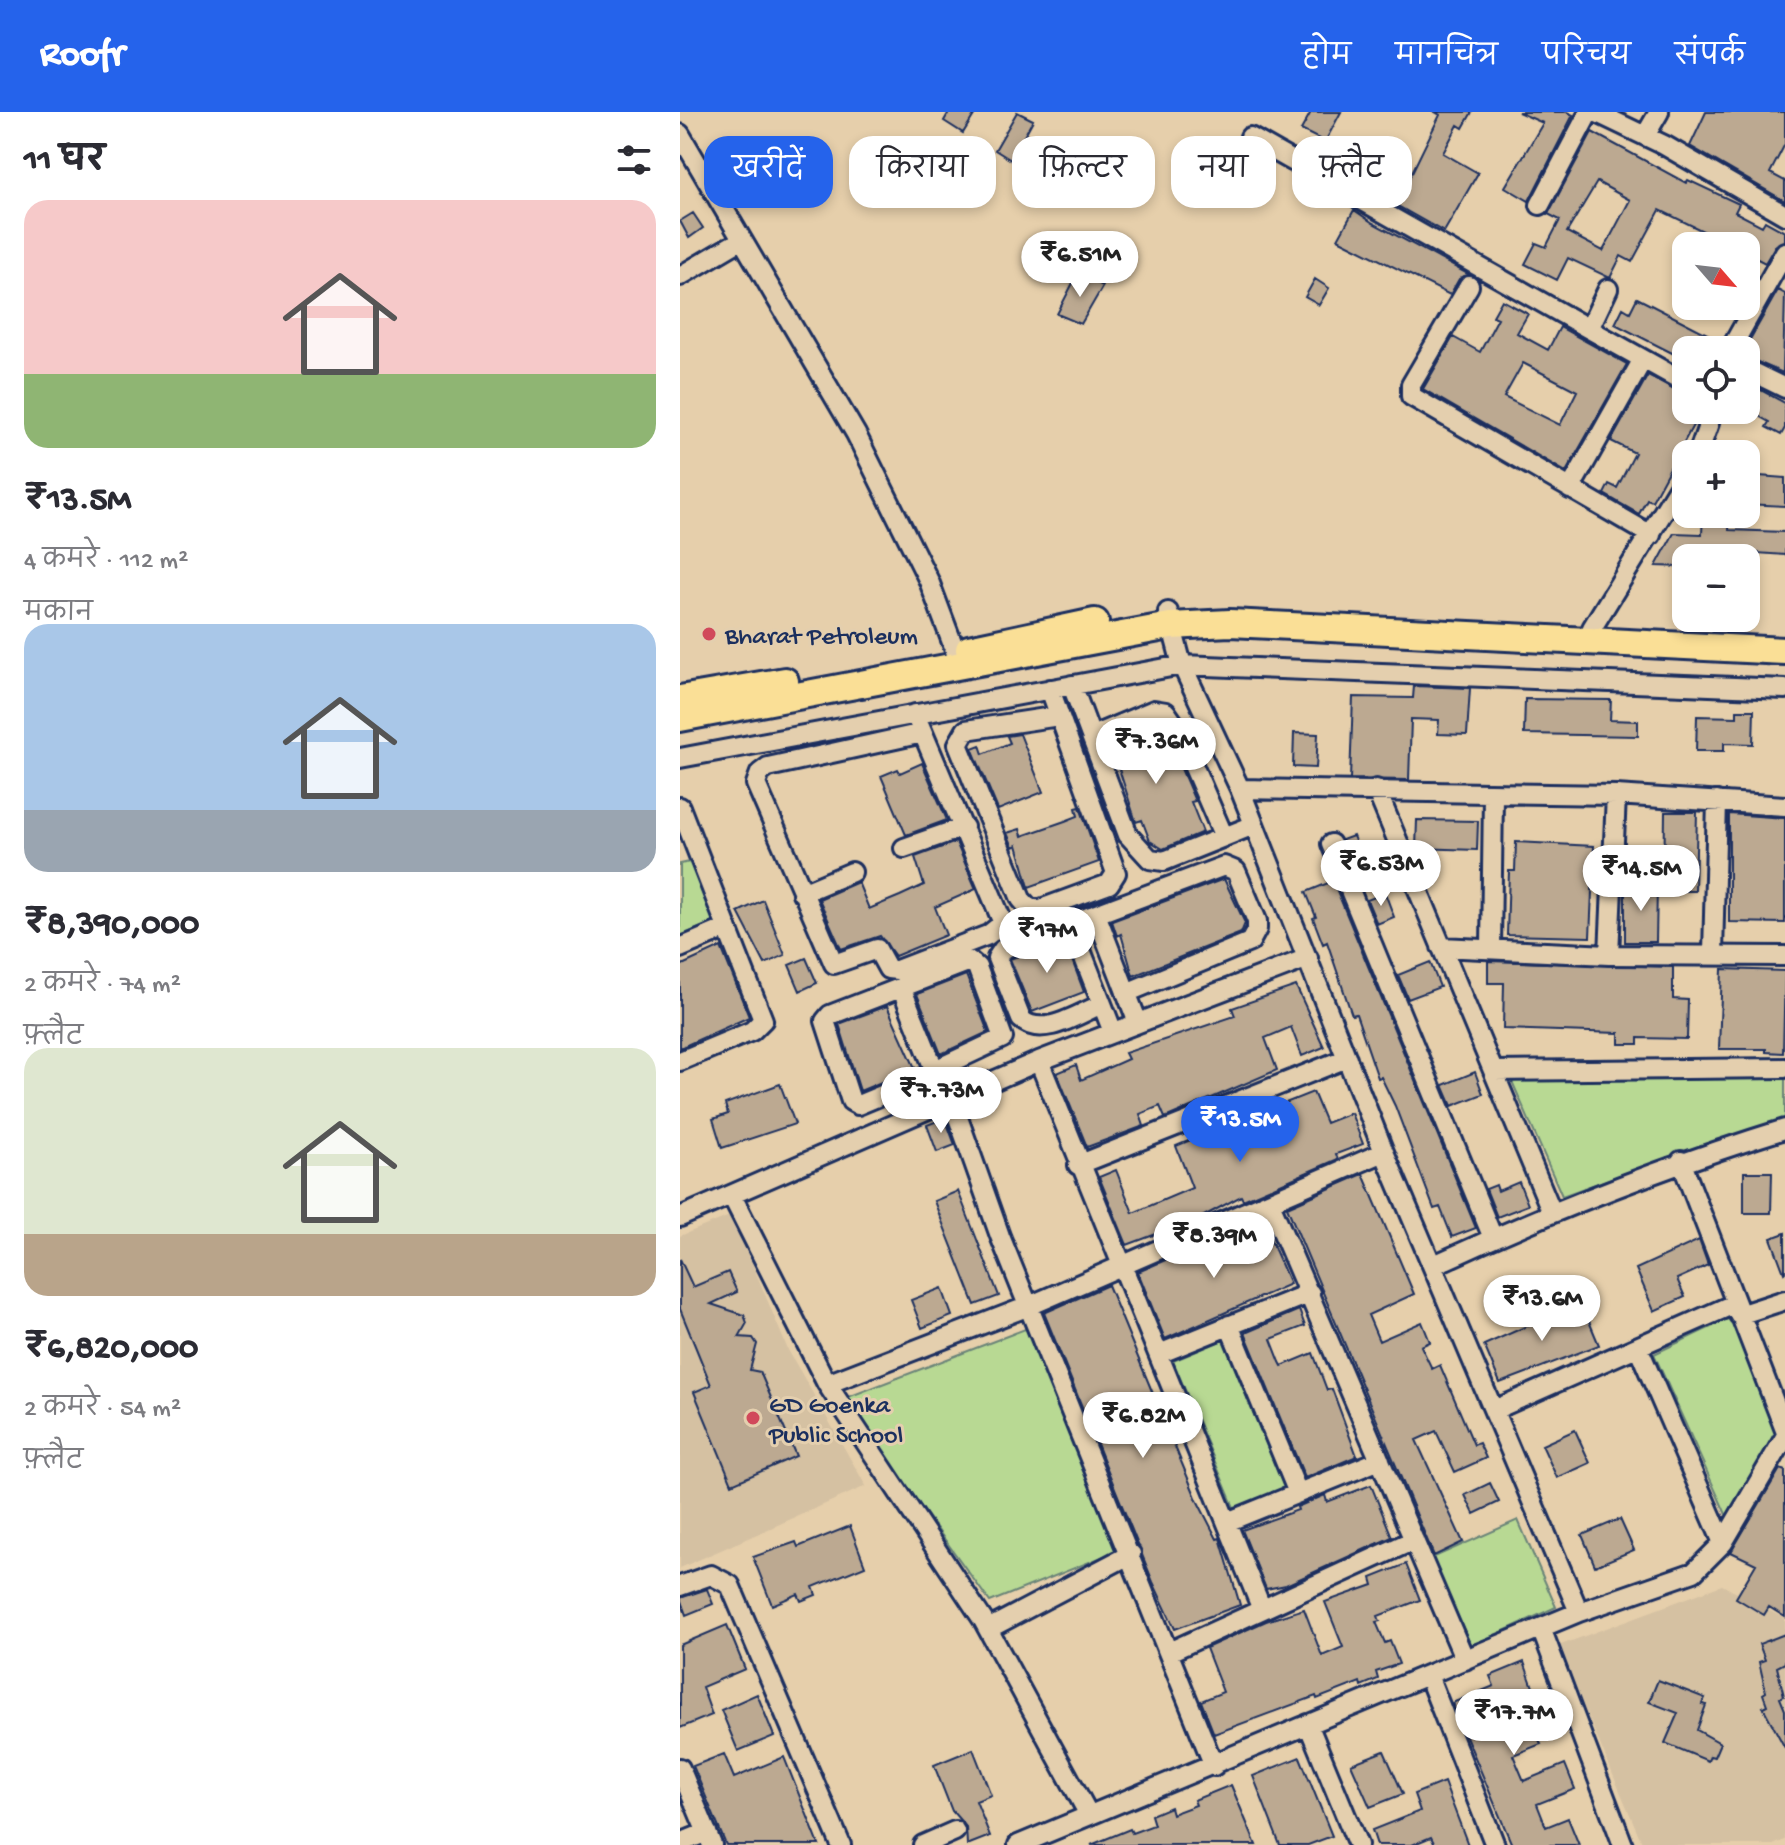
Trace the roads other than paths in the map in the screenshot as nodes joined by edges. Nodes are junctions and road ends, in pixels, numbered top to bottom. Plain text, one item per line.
1 (1592, 112) edge
2 (1659, 112) edge
3 (680, 134) edge
4 (1645, 136) junction
5 (1276, 152) edge
6 (1540, 205) dead end
7 (1785, 215) edge
8 (741, 240) junction
9 (1785, 252) edge
10 (680, 276) edge
11 (1469, 286) dead end
12 (1608, 289) dead end
13 (1589, 329) junction
14 (1738, 336) edge
15 (1642, 361) junction
16 (1672, 376) edge
17 (1760, 376) edge
18 (1785, 388) edge
19 (1570, 489) junction
20 (1672, 499) edge
21 (1651, 535) junction
22 (1169, 619) junction
23 (1379, 624) junction
24 (1592, 628) junction
25 (1785, 634) edge
26 (1785, 651) edge
27 (956, 653) junction
28 (1182, 665) junction
29 (1072, 685) junction
30 (1050, 689) junction
31 (1785, 689) edge
32 (680, 699) edge
33 (915, 714) junction
34 (1059, 716) junction
35 (680, 718) edge
36 (923, 733) junction
37 (1092, 736) junction
38 (680, 758) edge
39 (1240, 789) junction
40 (1376, 789) junction
41 (1493, 795) junction
42 (1616, 795) junction
43 (1717, 801) junction
44 (1785, 806) edge
45 (680, 807) edge
46 (1254, 825) junction
47 (964, 827) junction
48 (1224, 837) junction
49 (1331, 844) dead end
50 (904, 848) dead end
51 (689, 854) edge
52 (852, 872) dead end
53 (802, 893) junction
54 (1096, 914) junction
55 (1070, 922) junction
56 (727, 928) junction
57 (1441, 947) junction
58 (680, 948) edge
59 (1491, 949) junction
60 (1713, 953) junction
61 (1609, 955) junction
62 (1785, 956) edge
63 (1308, 958) junction
64 (898, 988) junction
65 (1126, 993) junction
66 (1102, 1004) junction
67 (1138, 1023) junction
68 (1113, 1032) junction
69 (1347, 1058) junction
70 (680, 1061) edge
71 (1039, 1061) junction
72 (1785, 1068) edge
73 (1494, 1071) junction
74 (929, 1074) junction
75 (942, 1104) junction
76 (1785, 1129) edge
77 (1384, 1152) junction
78 (1681, 1161) junction
79 (1078, 1165) junction
80 (732, 1196) junction
81 (1270, 1203) junction
82 (1551, 1210) junction
83 (680, 1217) edge
84 (1493, 1238) junction
85 (1434, 1265) junction
86 (1121, 1267) junction
87 (1310, 1293) junction
88 (1785, 1300) edge
89 (1029, 1306) junction
90 (1737, 1310) junction
91 (1229, 1325) junction
92 (1638, 1347) junction
93 (1159, 1354) junction
94 (827, 1384) junction
95 (1494, 1410) junction
96 (1785, 1430) edge
97 (1785, 1437) edge
98 (1780, 1457) edge
99 (1380, 1460) junction
100 (1298, 1493) junction
101 (1227, 1522) junction
102 (1414, 1540) junction
103 (1723, 1543) junction
104 (1131, 1554) junction
105 (680, 1586) edge
106 (1261, 1607) junction
107 (1579, 1612) junction
108 (1541, 1628) junction
109 (988, 1629) junction
110 (1169, 1652) junction
111 (1465, 1660) junction
112 (1428, 1675) junction
113 (1308, 1724) junction
114 (1214, 1766) junction
115 (680, 1768) edge
116 (1089, 1815) junction
117 (955, 1831) dead end
118 (710, 1838) edge
119 (680, 1843) edge
120 (841, 1845) edge
121 (923, 1845) edge
122 (1018, 1845) edge
123 (1357, 1845) edge
124 (1495, 1845) edge
125 (1623, 1845) edge

1 - 4 street
1 - 6 street
2 - 4 street
3 - 8 street
4 - 7 street
5 - 13 street
8 - 10 street
8 - 27 street
9 - 14 street
11 - 19 street
12 - 13 street
13 - 15 street
15 - 16 street
15 - 19 street
17 - 18 street
19 - 21 street
20 - 21 street
21 - 24 street
22 - 23 highway
22 - 27 highway
22 - 28 street
22 - 35 highway
23 - 24 highway
23 - 26 highway
24 - 25 highway
27 - 32 highway
28 - 29 street
28 - 31 street
28 - 39 street
29 - 30 street
29 - 37 street
30 - 33 street
30 - 34 street
33 - 36 street
33 - 38 street
34 - 34 street
36 - 47 street
36 - 53 street
37 - 48 street
37 - 48 street
39 - 40 street
39 - 46 street
40 - 41 street
40 - 57 street
41 - 42 street
41 - 59 street
42 - 43 street
42 - 61 street
43 - 44 street
43 - 60 street
45 - 51 street
46 - 48 street
46 - 63 street
47 - 50 street
47 - 53 street
49 - 84 street
51 - 56 street
52 - 53 street
54 - 55 street
54 - 65 street
54 - 65 street
55 - 66 street
55 - 66 street
56 - 58 street
56 - 70 street
57 - 59 street
57 - 73 street
59 - 61 street
60 - 61 street
60 - 62 street
63 - 67 street
63 - 69 street
64 - 74 street
64 - 74 street
64 - 74 street
65 - 67 street
66 - 68 street
67 - 68 street
68 - 71 street
69 - 77 street
69 - 79 street
71 - 75 street
71 - 79 street
72 - 73 street
73 - 82 street
74 - 75 street
75 - 80 street
75 - 89 street
76 - 78 street
77 - 81 street
77 - 85 street
78 - 82 street
78 - 90 street
79 - 86 street
80 - 83 street
80 - 94 street
81 - 86 street
81 - 87 street
82 - 84 street
84 - 85 street
85 - 95 street
86 - 89 street
86 - 93 street
87 - 91 street
87 - 99 street
88 - 90 street
89 - 94 street
89 - 104 street
90 - 92 street
90 - 96 street
91 - 93 street
91 - 100 street
92 - 95 street
92 - 103 street
93 - 101 street
94 - 109 street
95 - 107 street
97 - 98 street
98 - 103 street
99 - 100 street
99 - 102 street
100 - 101 street
101 - 106 street
102 - 106 street
102 - 111 street
103 - 107 street
104 - 109 street
104 - 110 street
105 - 120 street
106 - 110 street
107 - 108 street
108 - 111 street
108 - 125 street
109 - 116 street
110 - 114 street
111 - 112 street
112 - 113 street
112 - 124 street
113 - 114 street
113 - 123 street
114 - 116 street
115 - 118 street
116 - 122 street
117 - 121 street
118 - 119 street

